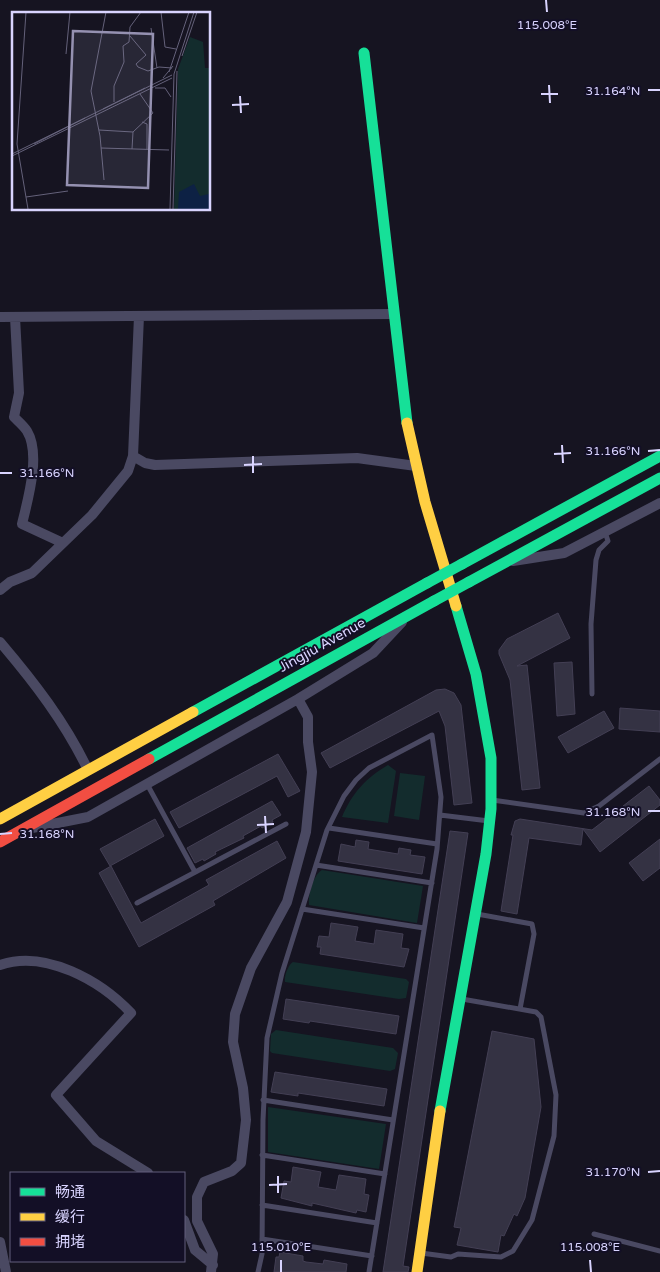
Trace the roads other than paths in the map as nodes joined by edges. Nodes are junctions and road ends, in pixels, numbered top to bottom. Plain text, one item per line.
1 (364, 53) dead end
2 (392, 314) junction
3 (139, 316) junction
4 (0, 317) edge
5 (15, 317) junction
6 (133, 456) junction
7 (660, 456) edge
8 (416, 466) junction
9 (660, 478) edge
10 (660, 504) edge
11 (605, 532) junction
12 (63, 543) junction
13 (504, 563) junction
14 (0, 590) edge
15 (409, 615) junction
16 (0, 642) edge
17 (592, 694) dead end
18 (298, 699) junction
19 (660, 759) edge
20 (88, 770) junction
21 (147, 784) junction
22 (59, 786) junction
23 (491, 800) junction
24 (0, 810) edge
25 (440, 815) junction
26 (0, 819) edge
27 (490, 821) junction
28 (286, 824) dead end
29 (329, 828) junction
30 (21, 830) junction
31 (0, 842) edge
32 (437, 844) junction
33 (316, 865) junction
34 (195, 872) junction
35 (432, 883) junction
36 (137, 903) dead end
37 (302, 909) junction
38 (476, 914) junction
39 (424, 928) junction
40 (0, 965) edge
41 (460, 998) junction
42 (520, 1009) junction
43 (263, 1100) junction
44 (394, 1120) junction
45 (262, 1155) junction
46 (146, 1172) edge
47 (385, 1174) junction
48 (262, 1205) junction
49 (185, 1223) edge
50 (377, 1223) junction
51 (594, 1234) dead end
52 (262, 1238) junction
53 (0, 1242) edge
54 (660, 1251) edge
55 (420, 1252) junction
56 (372, 1256) junction
57 (212, 1269) edge
58 (6, 1272) edge
59 (258, 1272) edge
60 (369, 1272) edge
61 (417, 1272) edge

1 - 2 street
2 - 3 street
2 - 8 street
3 - 5 street
3 - 6 street
4 - 5 street
5 - 12 street
6 - 8 street
6 - 12 street
7 - 20 street, Jingjiu Avenue, bridge
8 - 23 street
9 - 13 street, Jingjiu Avenue
10 - 11 street
11 - 13 street
11 - 17 lane
12 - 14 street
13 - 15 street, Jingjiu Avenue, bridge
15 - 18 street
15 - 30 street, Jingjiu Avenue
16 - 20 street
18 - 21 street
18 - 57 street
19 - 23 lane
20 - 22 street, Jingjiu Avenue
21 - 30 street
21 - 34 lane
22 - 24 street
22 - 26 street, Jingjiu Avenue
23 - 27 street
25 - 27 lane
25 - 29 lane
25 - 32 lane
27 - 38 street
28 - 34 lane
29 - 32 lane
29 - 33 lane
30 - 31 street, Jingjiu Avenue
32 - 35 lane
33 - 35 lane
33 - 37 lane
34 - 36 lane
35 - 39 lane
37 - 39 lane
37 - 43 lane
38 - 41 street
38 - 42 lane
39 - 44 lane
40 - 46 street
41 - 42 lane
41 - 55 street
42 - 55 lane
43 - 44 lane
43 - 45 lane
44 - 47 lane
45 - 47 lane
45 - 48 lane
47 - 50 lane
48 - 50 lane
48 - 52 lane
49 - 57 street
50 - 56 lane
51 - 54 lane
52 - 56 lane
52 - 59 lane
53 - 58 street
55 - 61 street
56 - 60 lane

